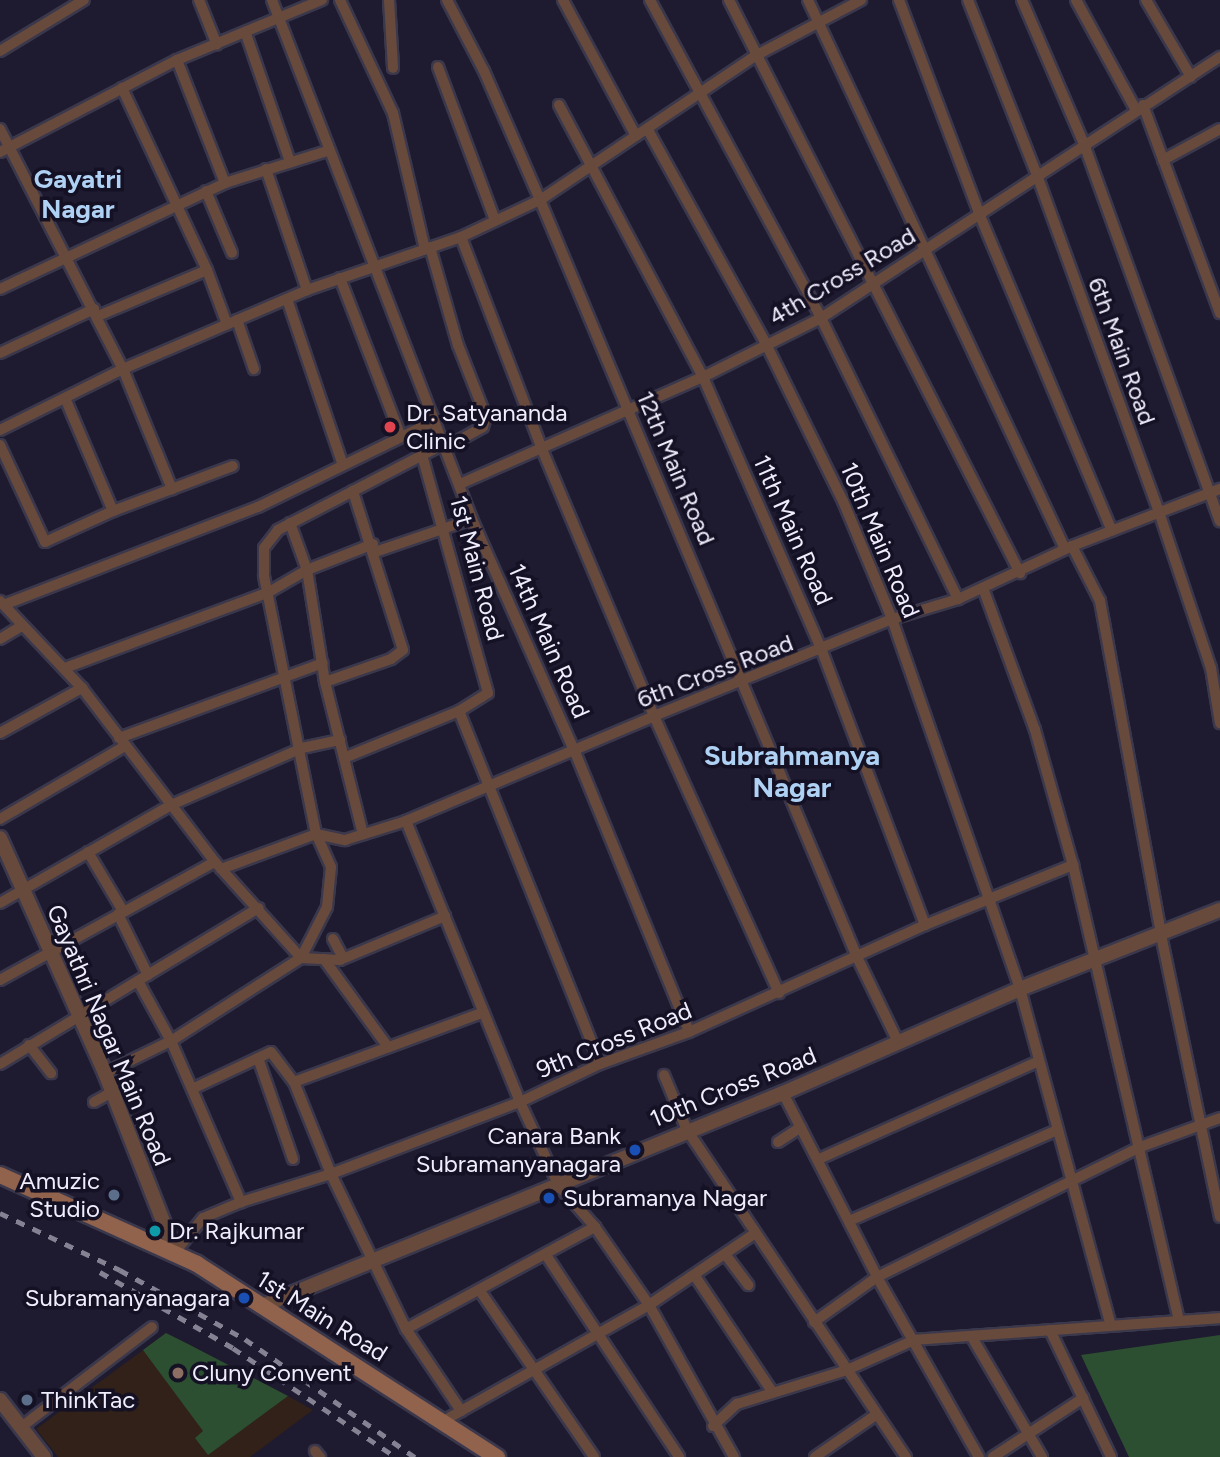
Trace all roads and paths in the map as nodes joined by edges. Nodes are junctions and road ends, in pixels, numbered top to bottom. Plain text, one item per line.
1 (84, 0) edge
2 (199, 0) edge
3 (272, 0) edge
4 (322, 0) edge
5 (340, 0) edge
6 (389, 0) edge
7 (447, 0) edge
8 (563, 0) edge
9 (650, 0) edge
10 (729, 0) edge
11 (808, 0) edge
12 (861, 0) edge
13 (899, 0) edge
14 (968, 0) edge
15 (1022, 0) edge
16 (1076, 0) edge
17 (1146, 0) edge
18 (817, 20) junction
19 (280, 21) junction
20 (246, 34) junction
21 (217, 45) junction
22 (0, 51) edge
23 (755, 56) junction
24 (1220, 57) edge
25 (177, 60) junction
26 (438, 67) dead end
27 (393, 68) dead end
28 (1191, 77) junction
29 (122, 88) junction
30 (700, 95) junction
31 (559, 105) dead end
32 (1139, 108) junction
33 (0, 129) edge
34 (1220, 129) edge
35 (648, 130) junction
36 (636, 136) junction
37 (1084, 144) junction
38 (5, 149) edge
39 (327, 151) junction
40 (1163, 160) junction
41 (290, 162) junction
42 (593, 165) junction
43 (267, 169) junction
44 (1037, 175) junction
45 (225, 183) junction
46 (206, 191) junction
47 (540, 200) junction
48 (174, 206) junction
49 (981, 218) junction
50 (495, 220) junction
51 (461, 237) junction
52 (427, 248) junction
53 (928, 250) junction
54 (232, 253) dead end
55 (68, 257) junction
56 (374, 266) junction
57 (207, 270) junction
58 (340, 278) junction
59 (873, 283) junction
60 (0, 289) edge
61 (307, 290) junction
62 (287, 299) junction
63 (96, 313) junction
64 (1220, 313) edge
65 (821, 318) junction
66 (232, 322) junction
67 (767, 346) junction
68 (0, 353) edge
69 (123, 369) junction
70 (254, 369) dead end
71 (703, 377) junction
72 (65, 398) junction
73 (627, 408) junction
74 (434, 421) junction
75 (0, 429) edge
76 (401, 437) junction
77 (0, 445) edge
78 (444, 446) junction
79 (541, 447) junction
80 (422, 455) junction
81 (343, 465) junction
82 (233, 466) dead end
83 (460, 484) junction
84 (172, 489) junction
85 (353, 491) junction
86 (1215, 491) edge
87 (113, 511) junction
88 (1159, 512) junction
89 (472, 519) junction
90 (1220, 521) edge
91 (290, 523) junction
92 (443, 529) junction
93 (1112, 531) junction
94 (374, 548) junction
95 (1069, 548) junction
96 (307, 570) junction
97 (1020, 573) junction
98 (983, 588) junction
99 (269, 592) junction
100 (958, 599) junction
101 (3, 603) edge
102 (892, 619) junction
103 (20, 627) junction
104 (0, 639) edge
105 (822, 651) junction
106 (323, 663) junction
107 (65, 668) junction
108 (286, 673) junction
109 (745, 681) junction
110 (325, 682) junction
111 (82, 688) junction
112 (459, 711) junction
113 (654, 716) junction
114 (1220, 723) edge
115 (0, 733) edge
116 (340, 740) junction
117 (122, 742) junction
118 (302, 748) junction
119 (575, 751) junction
120 (344, 758) junction
121 (491, 788) junction
122 (171, 805) junction
123 (0, 819) edge
124 (406, 821) junction
125 (316, 834) junction
126 (363, 834) junction
127 (0, 838) edge
128 (88, 852) junction
129 (1073, 865) junction
130 (218, 866) junction
131 (22, 891) junction
132 (987, 900) junction
133 (0, 903) edge
134 (259, 908) junction
135 (1220, 910) edge
136 (120, 912) junction
137 (445, 916) junction
138 (925, 925) junction
139 (1161, 935) junction
140 (333, 939) dead end
141 (49, 952) junction
142 (857, 957) junction
143 (301, 958) junction
144 (343, 958) junction
145 (324, 959) junction
146 (1096, 961) junction
147 (148, 975) junction
148 (0, 980) edge
149 (138, 981) junction
150 (1020, 989) junction
151 (779, 993) junction
152 (484, 1012) junction
153 (79, 1014) junction
154 (689, 1032) junction
155 (171, 1041) junction
156 (898, 1042) junction
157 (29, 1045) junction
158 (388, 1048) junction
159 (258, 1058) junction
160 (1037, 1062) junction
161 (600, 1063) junction
162 (0, 1064) edge
163 (51, 1073) dead end
164 (105, 1073) junction
165 (664, 1075) dead end
166 (295, 1082) junction
167 (192, 1089) junction
168 (112, 1092) junction
169 (783, 1093) junction
170 (94, 1102) dead end
171 (520, 1102) junction
172 (1220, 1118) edge
173 (801, 1127) junction
174 (1200, 1128) junction
175 (687, 1130) junction
176 (1057, 1130) junction
177 (778, 1142) dead end
178 (1140, 1147) junction
179 (293, 1159) dead end
180 (819, 1159) junction
181 (331, 1174) junction
182 (0, 1175) edge
183 (1071, 1180) junction
184 (559, 1186) junction
185 (242, 1202) junction
186 (1220, 1217) edge
187 (849, 1221) junction
188 (596, 1227) junction
189 (754, 1234) junction
190 (175, 1252) junction
191 (725, 1254) junction
192 (546, 1255) junction
193 (372, 1259) junction
194 (695, 1276) junction
195 (877, 1278) junction
196 (748, 1285) dead end
197 (480, 1291) junction
198 (649, 1305) junction
199 (262, 1306) junction
200 (1220, 1318) edge
201 (1179, 1321) junction
202 (814, 1322) junction
203 (1110, 1322) junction
204 (152, 1327) dead end
205 (406, 1329) junction
206 (1050, 1330) junction
207 (598, 1333) junction
208 (973, 1339) junction
209 (914, 1340) junction
210 (535, 1370) junction
211 (847, 1370) junction
212 (771, 1390) junction
213 (1083, 1398) junction
214 (0, 1400) edge
215 (461, 1411) junction
216 (877, 1415) junction
217 (445, 1420) junction
218 (713, 1426) junction
219 (20, 1428) junction
220 (1029, 1434) junction
221 (903, 1456) edge
222 (44, 1457) edge
223 (497, 1457) edge
224 (594, 1457) edge
225 (679, 1457) edge
226 (734, 1457) edge
227 (815, 1457) edge
228 (979, 1457) edge
229 (993, 1457) edge
230 (1042, 1457) edge
231 (1111, 1457) edge

1 - 22 street
2 - 21 street
3 - 19 street, 14th Main Road
4 - 19 street
5 - 52 street
6 - 27 street
7 - 47 street, 12th Main Road
8 - 36 street
9 - 30 street
10 - 23 street
11 - 18 street
12 - 18 street
13 - 49 street
14 - 44 street, 6th Main Road
15 - 37 street
16 - 32 street
17 - 28 street
18 - 23 street
18 - 53 street
19 - 20 street
19 - 39 street, 14th Main Road
20 - 21 street
20 - 41 street
21 - 25 street
23 - 30 street
23 - 59 street
24 - 28 street, 4th Cross Road
25 - 29 street
25 - 45 street
26 - 50 street
28 - 32 street, 4th Cross Road
29 - 38 street
29 - 48 street
30 - 35 street
30 - 65 street
31 - 42 street, 11th Main Road
32 - 37 street, 4th Cross Road
32 - 40 street
33 - 38 street
34 - 40 street
35 - 36 street
35 - 67 street, 10th Main Road
36 - 42 street
37 - 44 street, 4th Cross Road
37 - 86 street
38 - 55 street
39 - 41 street
39 - 56 street, 14th Main Road
40 - 64 street
41 - 43 street
42 - 47 street
42 - 71 street, 11th Main Road
43 - 45 street
43 - 61 street
44 - 49 street, 4th Cross Road
44 - 88 street, 6th Main Road
45 - 46 street
46 - 48 street
46 - 54 street
47 - 50 street
47 - 73 street, 12th Main Road
48 - 55 street
48 - 57 street
49 - 53 street, 4th Cross Road
49 - 93 street
50 - 51 street
51 - 52 street
51 - 79 street
52 - 56 street
52 - 78 street
53 - 59 street, 4th Cross Road
53 - 95 street
55 - 60 street
55 - 63 street
56 - 58 street
56 - 74 street, 14th Main Road
57 - 63 street
57 - 66 street
58 - 61 street
58 - 76 street
59 - 65 street, 4th Cross Road
59 - 97 street
61 - 62 street
62 - 66 street
62 - 81 street
63 - 68 street
63 - 69 street
65 - 67 street, 4th Cross Road
65 - 100 street
66 - 69 street
66 - 70 street
67 - 71 street, 4th Cross Road
67 - 102 street, 10th Main Road
69 - 72 street
69 - 84 street
71 - 73 street, 4th Cross Road
71 - 105 street, 11th Main Road
72 - 75 street
72 - 87 street
73 - 79 street, 4th Cross Road
73 - 109 street, 12th Main Road
74 - 76 street
74 - 78 street, 14th Main Road
76 - 81 street
77 - 87 street
78 - 80 street
78 - 83 street, 14th Main Road
79 - 83 street, 4th Cross Road
79 - 113 street
80 - 85 street
80 - 92 street, 1st Main Road
81 - 101 street
82 - 84 street
83 - 89 street, 14th Main Road
84 - 87 street
85 - 91 street
85 - 94 street
86 - 88 street, 6th Cross Road
86 - 90 street
88 - 93 street, 6th Cross Road
88 - 114 street, 6th Main Road
89 - 92 street
89 - 119 street, 14th Main Road
91 - 96 street
91 - 99 street
92 - 94 street
92 - 112 street, 1st Main Road
93 - 95 street, 6th Cross Road
94 - 96 street
94 - 110 street
95 - 97 street, 6th Cross Road
95 - 139 street
96 - 99 street
96 - 106 street
97 - 98 street, 6th Cross Road
98 - 100 street, 6th Cross Road
98 - 129 street
99 - 107 street
99 - 108 street
100 - 102 street, 6th Cross Road
101 - 103 street
102 - 105 street, 6th Cross Road
102 - 132 street, 10th Main Road
103 - 104 street
103 - 107 street
105 - 109 street, 6th Cross Road
105 - 138 street, 11th Main Road
106 - 108 street
106 - 110 street
107 - 111 street
108 - 117 street
108 - 118 street
109 - 113 street, 6th Cross Road
109 - 142 street, 12th Main Road
110 - 116 street
111 - 115 street
111 - 117 street
112 - 120 street
112 - 121 street
113 - 119 street, 6th Cross Road
113 - 151 street
116 - 118 street
116 - 120 street
117 - 122 street
117 - 123 street
118 - 122 street
118 - 125 street
119 - 121 street, 6th Cross Road
119 - 154 street, 14th Main Road
120 - 126 street
121 - 124 street, 6th Cross Road
121 - 161 street
122 - 128 street
122 - 130 street
124 - 126 street, 6th Cross Road
124 - 137 street
125 - 126 street, 6th Cross Road
125 - 130 street, 6th Cross Road
125 - 143 street
127 - 131 street, Gayathri Nagar Main Road
128 - 131 street
128 - 136 street
129 - 132 street, 9th Cross Road
129 - 146 street
130 - 134 street
130 - 136 street, 6th Cross Road
131 - 133 street
131 - 141 street, Gayathri Nagar Main Road
132 - 138 street, 9th Cross Road
132 - 150 street, 10th Main Road
134 - 143 street
134 - 147 street
135 - 139 street, 10th Cross Road
136 - 141 street, 6th Cross Road
136 - 147 street
137 - 144 street
137 - 152 street
138 - 142 street, 9th Cross Road
139 - 146 street, 10th Cross Road
139 - 174 street
140 - 144 street
141 - 148 street, 6th Cross Road
141 - 153 street, Gayathri Nagar Main Road
142 - 151 street, 9th Cross Road
142 - 156 street, 12th Main Road
143 - 145 street
143 - 155 street
144 - 145 street
145 - 158 street
146 - 150 street, 10th Cross Road
146 - 178 street
147 - 149 street
149 - 153 street
149 - 155 street
150 - 156 street, 10th Cross Road
150 - 160 street, 10th Main Road
151 - 154 street, 9th Cross Road
152 - 158 street
152 - 171 street
153 - 157 street
153 - 164 street, Gayathri Nagar Main Road
154 - 161 street, 9th Cross Road
155 - 164 street
155 - 167 street
156 - 169 street, 10th Cross Road
157 - 162 street
157 - 163 street
158 - 166 street
159 - 166 street
159 - 167 street
159 - 179 street
160 - 176 street, 10th Main Road
160 - 180 street
161 - 171 street, 9th Cross Road
164 - 168 street, Gayathri Nagar Main Road
165 - 175 street
166 - 181 street
167 - 185 street
168 - 170 street
168 - 190 street, Gayathri Nagar Main Road
169 - 173 street
169 - 175 street, 10th Cross Road
171 - 181 street, 9th Cross Road
171 - 184 street
172 - 174 street
173 - 177 street
173 - 180 street
174 - 178 street
174 - 186 street
175 - 184 street, 10th Cross Road
175 - 189 street
176 - 183 street, 10th Main Road
176 - 187 street
178 - 183 street
178 - 201 street
180 - 187 street
181 - 185 street, 9th Cross Road
181 - 193 street
182 - 190 main road, 1st Main Road
183 - 195 street
183 - 203 street, 10th Main Road
184 - 188 street
184 - 193 street, 10th Cross Road
185 - 190 street, 9th Cross Road
187 - 195 street
188 - 192 street
188 - 198 street
189 - 191 street
189 - 202 street
190 - 199 main road, 1st Main Road
191 - 194 street
191 - 196 street
192 - 197 street
192 - 207 street
193 - 199 street, 10th Cross Road
193 - 205 street
194 - 198 street
194 - 212 street
195 - 202 street
195 - 209 street
197 - 205 street
197 - 210 street
198 - 207 street
198 - 218 street
199 - 217 main road, 1st Main Road
200 - 201 street
201 - 203 street
202 - 211 street
203 - 206 street
204 - 219 street
205 - 215 street
206 - 208 street
206 - 213 street
207 - 210 street
207 - 225 street
208 - 209 street
208 - 220 street
209 - 211 street
209 - 228 street
210 - 215 street
210 - 224 street
211 - 212 street
211 - 216 street
212 - 218 street
213 - 220 street
213 - 231 street
214 - 219 street
215 - 217 street
216 - 221 street
216 - 227 street
217 - 223 main road, 1st Main Road
218 - 226 street
219 - 222 street
220 - 229 street
220 - 230 street

